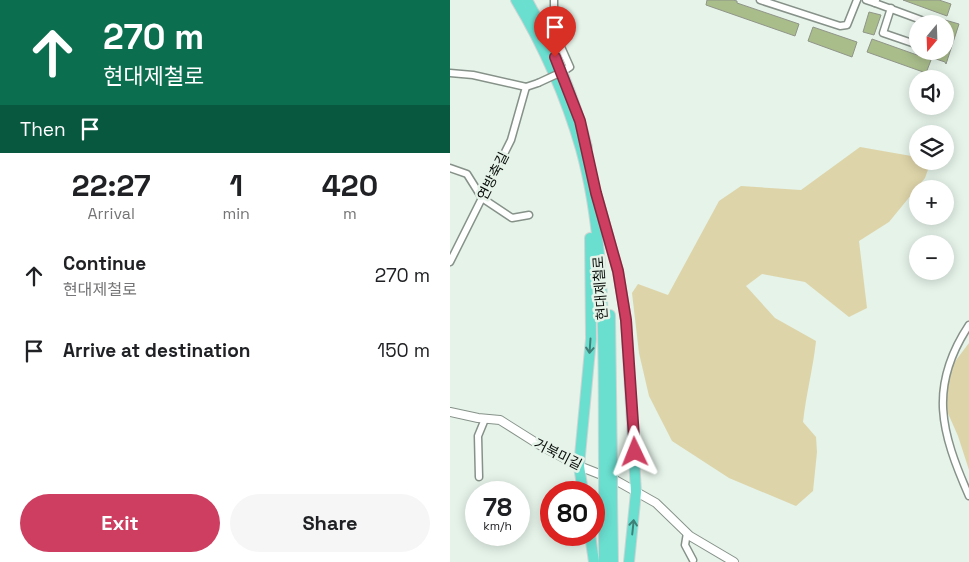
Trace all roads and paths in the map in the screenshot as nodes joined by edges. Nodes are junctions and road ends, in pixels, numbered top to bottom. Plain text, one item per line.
1 (516, 0) edge
2 (527, 0) edge
3 (554, 0) edge
4 (760, 0) edge
5 (857, 0) edge
6 (866, 0) edge
7 (876, 1) edge
8 (891, 8) junction
9 (909, 15) edge
10 (909, 41) edge
11 (450, 73) edge
12 (526, 87) junction
13 (450, 168) edge
14 (593, 193) junction
15 (482, 198) junction
16 (529, 215) dead end
17 (450, 262) edge
18 (969, 325) edge
19 (450, 412) edge
20 (485, 419) junction
21 (579, 466) junction
22 (479, 477) dead end
23 (582, 481) edge
24 (636, 492) junction
25 (608, 495) junction
26 (969, 496) edge
27 (687, 533) junction
28 (592, 546) edge
29 (693, 560) dead end
30 (594, 562) edge
31 (604, 562) edge
32 (613, 562) edge
33 (629, 562) edge
34 (734, 562) edge

1 - 14 highway, 현대제철로
2 - 14 highway, 현대제철로
3 - 12 street, bridge
4 - 5 street
6 - 7 street
7 - 8 street
8 - 9 street
8 - 10 street
11 - 12 street
12 - 15 street, 연방축길
13 - 15 street
14 -> 21 highway
14 - 24 highway
14 - 25 highway, 현대제철로, bridge
15 - 16 street
15 - 17 street, 연방축길
18 - 26 street
19 - 20 street, 거북미길
20 - 21 street, 거북미길
20 - 22 street
21 - 23 highway
21 - 24 street, 거북미길
24 - 27 street, 거북미길
33 -> 24 highway
25 - 31 highway, 현대제철로
25 - 32 highway, 현대제철로
27 - 29 street
27 - 34 street, 거북미길
28 - 30 highway

